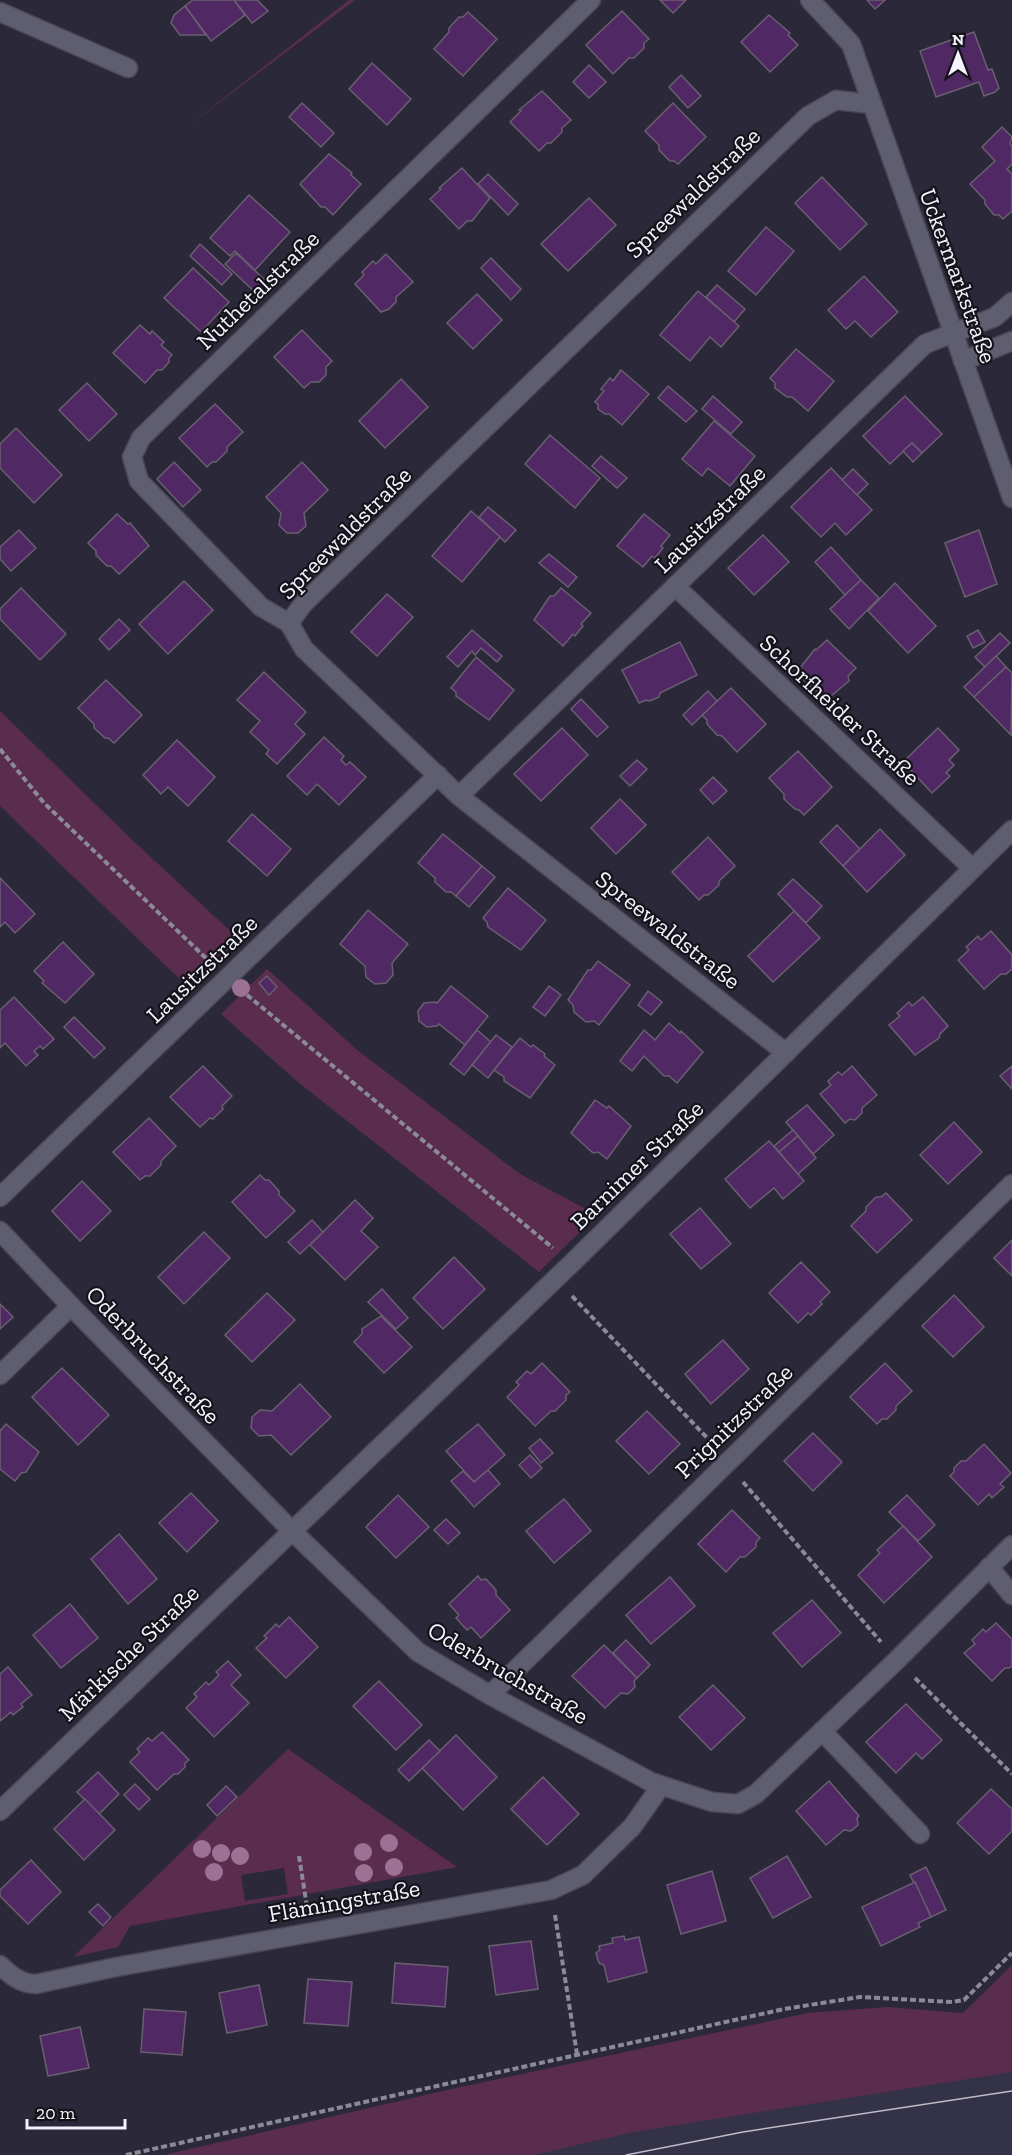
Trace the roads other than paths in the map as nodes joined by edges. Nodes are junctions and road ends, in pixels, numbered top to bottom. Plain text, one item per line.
1 (591, 0) edge
2 (810, 0) edge
3 (0, 12) edge
4 (128, 68) dead end
5 (871, 104) junction
6 (1012, 302) edge
7 (954, 333) junction
8 (1012, 341) edge
9 (963, 361) junction
10 (1012, 498) edge
11 (675, 586) junction
12 (289, 623) junction
13 (438, 775) junction
14 (459, 796) junction
15 (1012, 830) edge
16 (972, 868) junction
17 (786, 1053) junction
18 (1012, 1184) edge
19 (0, 1197) edge
20 (0, 1231) edge
21 (71, 1306) junction
22 (0, 1375) edge
23 (292, 1531) junction
24 (1012, 1545) edge
25 (989, 1567) junction
26 (1012, 1595) edge
27 (490, 1695) junction
28 (822, 1731) junction
29 (661, 1786) junction
30 (0, 1811) edge
31 (920, 1834) dead end
32 (0, 1965) edge

1 - 12 street, Nuthetalstraße
2 - 5 street
3 - 4 street
5 - 7 street, Uckermarkstraße
5 - 12 street, Spreewaldstraße
6 - 7 street, Lausitzstraße
7 - 9 street, Uckermarkstraße
7 - 11 street, Lausitzstraße
8 - 9 street
9 - 10 street, Uckermarkstraße
11 - 14 street, Lausitzstraße
11 - 16 street, Schorfheider Straße
12 - 13 street, Spreewaldstraße
13 - 14 street, Spreewaldstraße
13 - 19 street, Lausitzstraße
14 - 17 street, Spreewaldstraße
15 - 16 street, Barnimer Straße
16 - 17 street, Barnimer Straße
17 - 23 street, Barnimer Straße
18 - 27 street, Prignitzstraße
20 - 21 street, Oderbruchstraße
21 - 22 street
21 - 23 street, Oderbruchstraße
23 - 27 street, Oderbruchstraße
23 - 30 street, Märkische Straße
24 - 25 street, Oderbruchstraße
25 - 26 street
25 - 28 street, Oderbruchstraße
27 - 29 street, Oderbruchstraße
28 - 29 street, Oderbruchstraße
28 - 31 street
29 - 32 street, Flämingstraße

